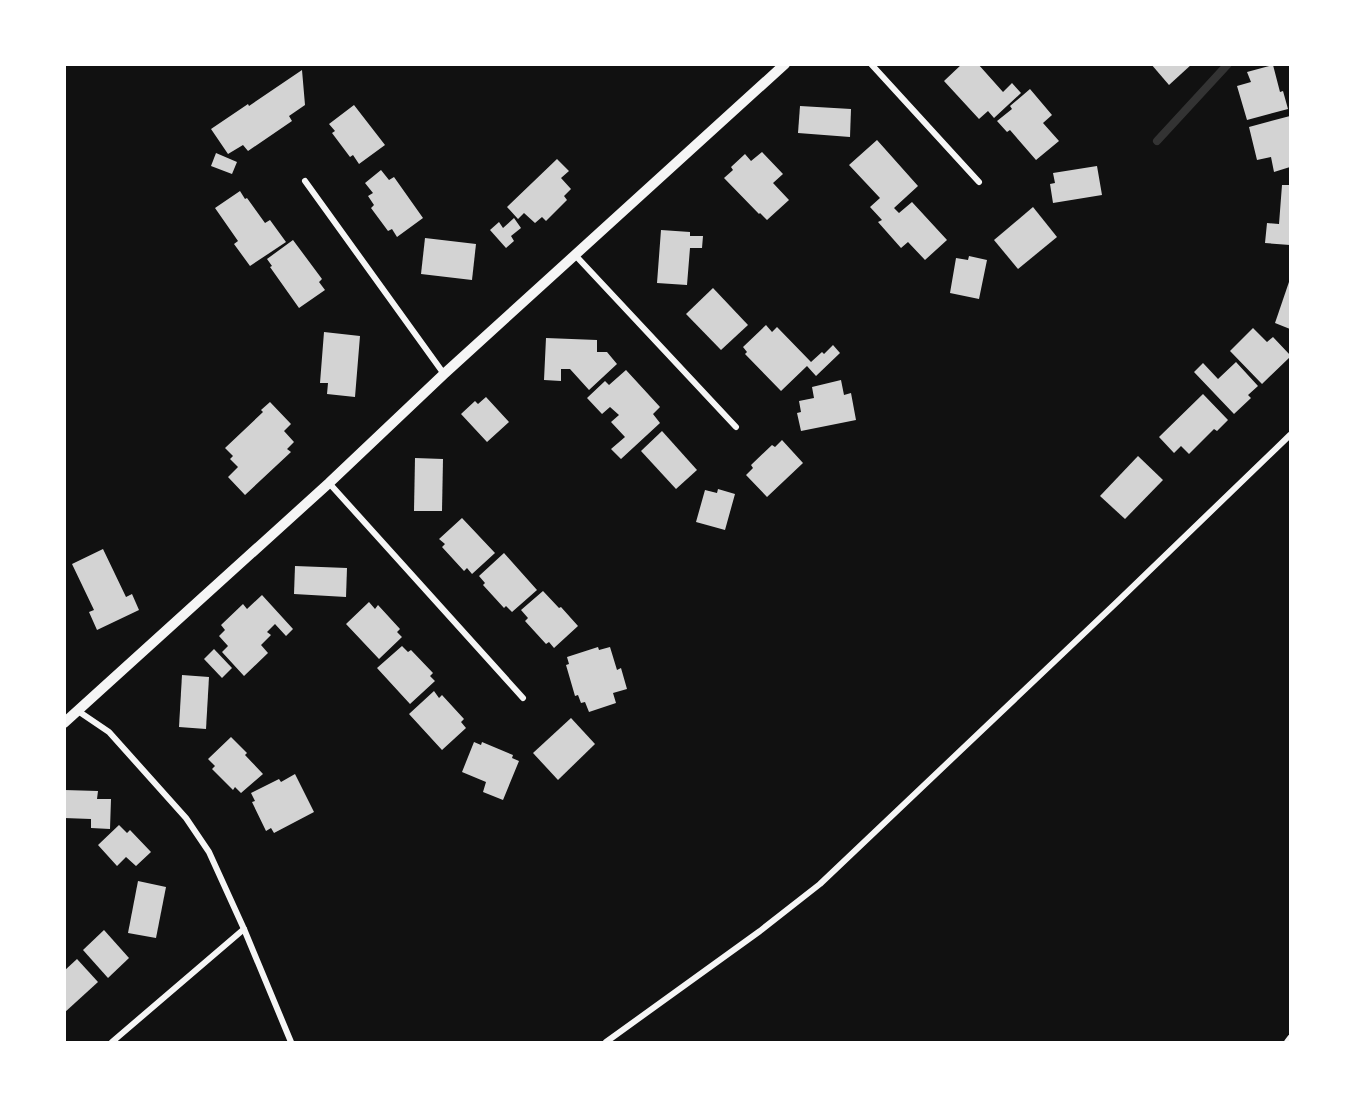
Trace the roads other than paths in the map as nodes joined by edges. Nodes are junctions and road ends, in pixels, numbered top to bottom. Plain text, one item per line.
1 (785, 64) edge
2 (871, 64) edge
3 (305, 182) dead end
4 (979, 182) dead end
5 (576, 256) junction
6 (444, 375) junction
7 (736, 427) dead end
8 (1290, 435) edge
9 (329, 483) junction
10 (523, 698) dead end
11 (78, 711) junction
12 (64, 723) edge
13 (244, 929) junction
14 (1290, 1038) edge
15 (112, 1042) edge
16 (291, 1042) edge
17 (606, 1042) edge
18 (1287, 1042) edge

1 - 5 street
2 - 4 street
3 - 6 street
5 - 6 street
5 - 7 street
6 - 9 street
8 - 17 street
9 - 10 street
9 - 11 street
11 - 12 street
11 - 13 street
13 - 15 street
13 - 16 street
14 - 18 street

